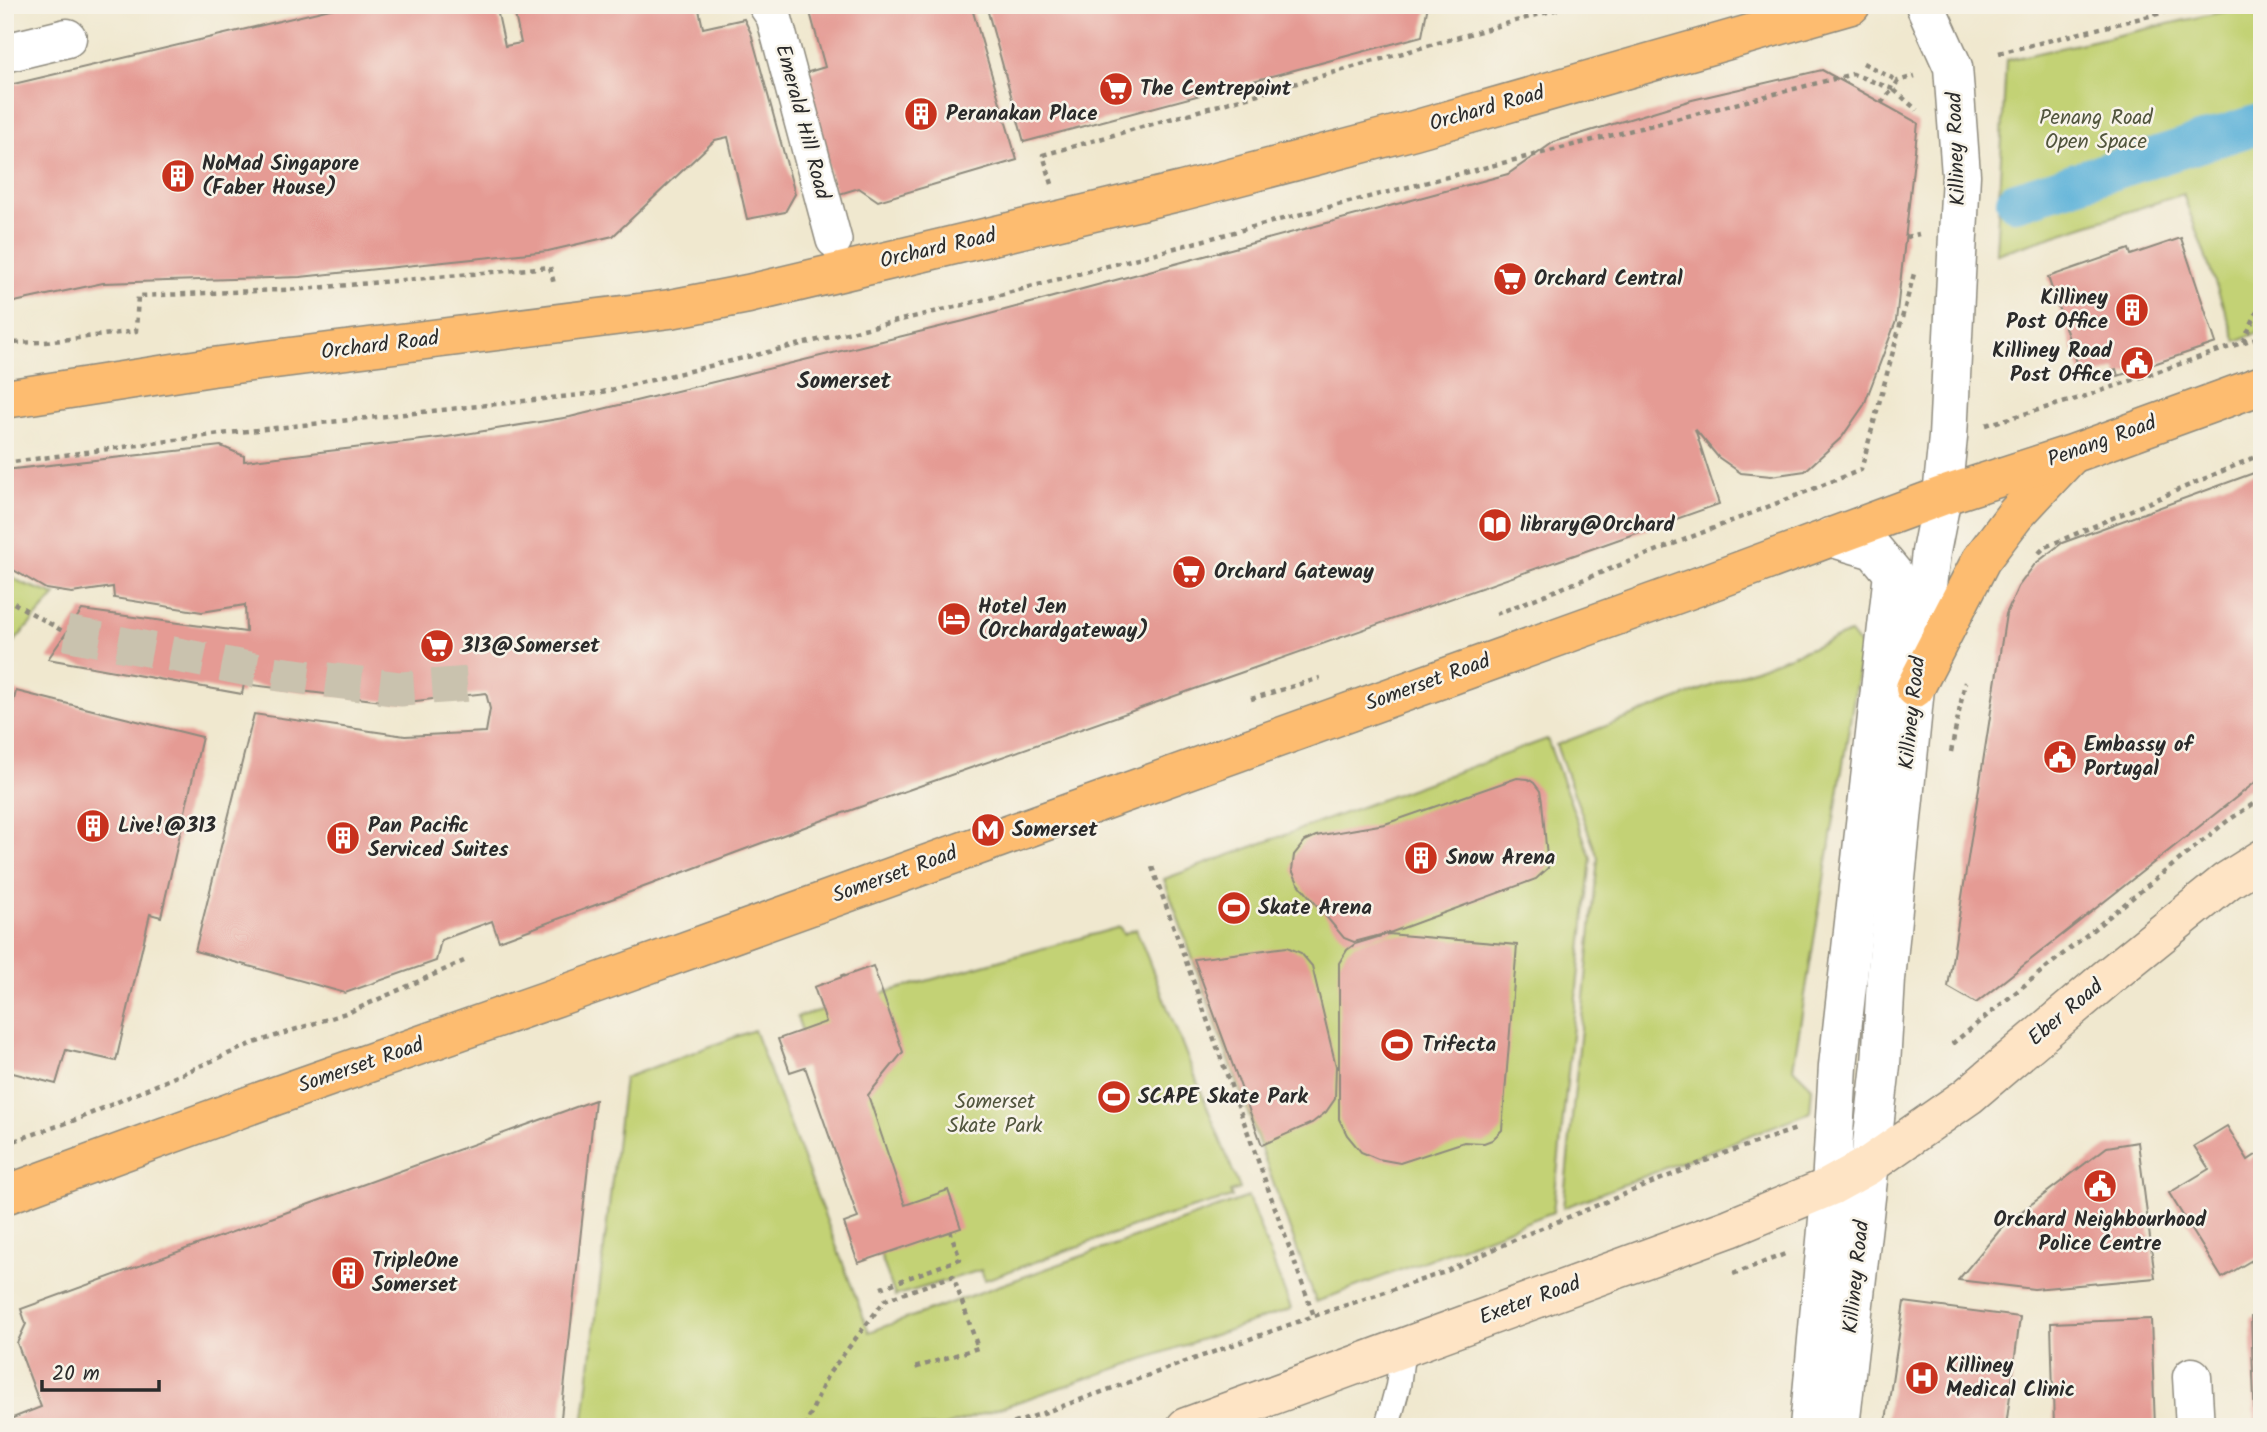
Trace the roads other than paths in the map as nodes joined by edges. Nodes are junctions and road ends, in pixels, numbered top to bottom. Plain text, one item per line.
1 (766, 5) edge
2 (1852, 5) edge
3 (1925, 5) edge
4 (67, 38) dead end
5 (5, 53) edge
6 (834, 240) dead end
7 (2262, 385) edge
8 (5, 399) edge
9 (2072, 454) junction
10 (1942, 496) junction
11 (1830, 537) junction
12 (1915, 688) junction
13 (2262, 859) edge
14 (1868, 1165) junction
15 (1830, 1186) junction
16 (5, 1195) edge
17 (1403, 1348) junction
18 (2192, 1377) dead end
19 (1186, 1427) edge
20 (1387, 1427) edge
21 (1809, 1427) edge
22 (1840, 1427) edge
23 (2195, 1427) edge

1 - 6 street, Emerald Hill Road
2 - 8 main road, Orchard Road
3 - 10 street, Killiney Road
4 - 5 street
7 - 9 main road, Penang Road
9 - 10 main road, Penang Road
9 - 12 main road
10 - 11 main road, Somerset Road
10 - 12 street, Killiney Road
11 - 15 street, Killiney Road
11 - 16 main road, Somerset Road
12 - 14 street, Killiney Road
13 - 14 main road, Eber Road
14 - 15 main road, Exeter Road
14 - 22 street, Killiney Road
15 - 17 main road, Exeter Road
15 - 21 street, Killiney Road
17 - 19 main road, Exeter Road
17 - 20 lane
18 - 23 street

